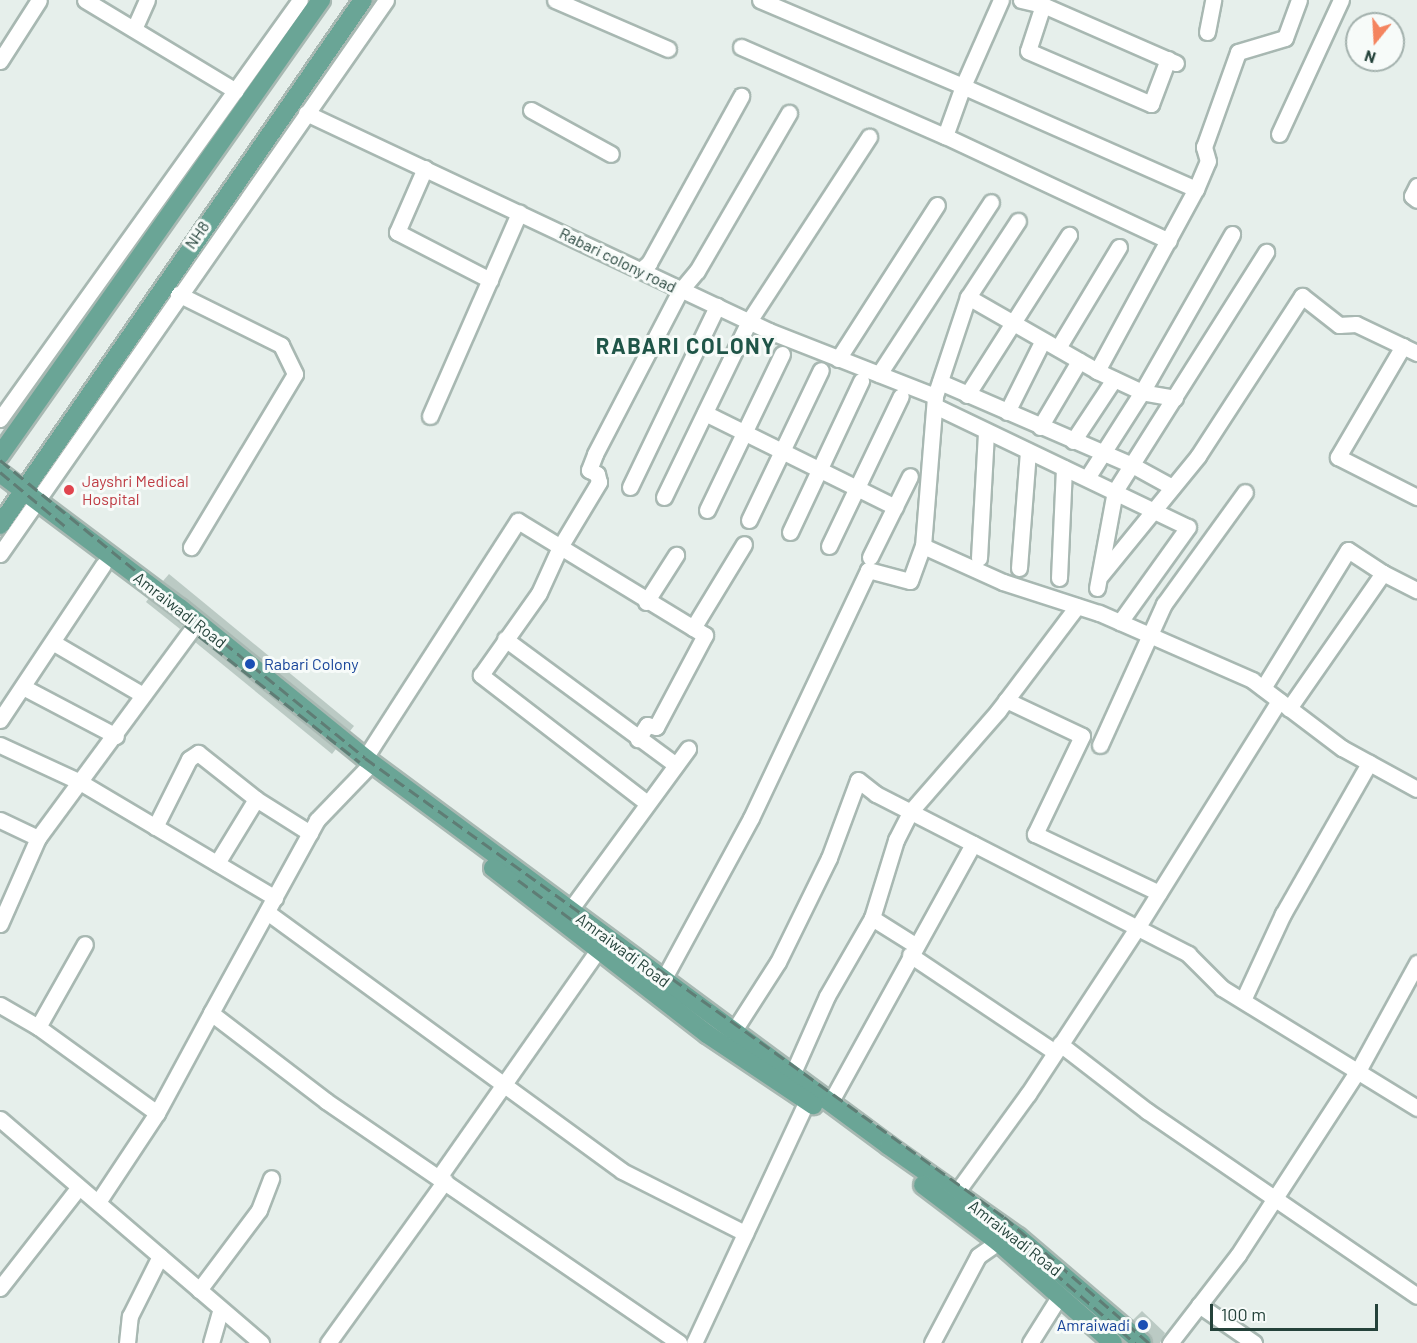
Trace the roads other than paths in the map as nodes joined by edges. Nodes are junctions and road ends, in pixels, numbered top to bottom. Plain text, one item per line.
1 (39, 0) edge
2 (85, 0) edge
3 (147, 0) edge
4 (300, 0) edge
5 (321, 0) edge
6 (363, 0) edge
7 (386, 0) edge
8 (555, 0) edge
9 (760, 0) edge
10 (1001, 0) edge
11 (1021, 0) edge
12 (1213, 0) edge
13 (1299, 0) edge
14 (1341, 0) edge
15 (784, 5) edge
16 (1043, 5) junction
17 (109, 7) edge
18 (134, 29) junction
19 (1207, 32) dead end
20 (741, 47) dead end
21 (668, 49) dead end
22 (0, 61) edge
23 (963, 86) junction
24 (236, 91) junction
25 (741, 96) dead end
26 (531, 110) dead end
27 (306, 112) junction
28 (789, 113) dead end
29 (1279, 134) dead end
30 (945, 136) junction
31 (869, 137) dead end
32 (611, 154) dead end
33 (425, 168) junction
34 (1417, 186) edge
35 (1196, 189) junction
36 (1417, 200) edge
37 (991, 202) dead end
38 (937, 205) dead end
39 (519, 213) junction
40 (1018, 221) dead end
41 (1232, 234) dead end
42 (1069, 236) dead end
43 (1169, 241) junction
44 (1119, 247) dead end
45 (1266, 252) dead end
46 (641, 270) junction
47 (490, 280) junction
48 (680, 291) junction
49 (178, 294) junction
50 (968, 297) junction
51 (717, 306) junction
52 (749, 321) junction
53 (1016, 325) junction
54 (1043, 340) junction
55 (1403, 346) junction
56 (1058, 348) junction
57 (1417, 353) edge
58 (782, 354) dead end
59 (838, 358) junction
60 (1079, 361) junction
61 (821, 370) dead end
62 (1097, 371) junction
63 (879, 374) junction
64 (1114, 379) junction
65 (861, 381) dead end
66 (1142, 392) junction
67 (937, 395) junction
68 (967, 395) junction
69 (901, 396) dead end
70 (1175, 398) junction
71 (1007, 412) junction
72 (705, 413) junction
73 (430, 416) dead end
74 (0, 419) edge
75 (1040, 427) junction
76 (986, 431) junction
77 (743, 435) junction
78 (1073, 441) junction
79 (1028, 451) junction
80 (781, 453) junction
81 (0, 454) edge
82 (1102, 454) junction
83 (1132, 465) junction
84 (1064, 468) junction
85 (819, 471) junction
86 (0, 473) edge
87 (910, 476) dead end
88 (1087, 478) junction
89 (0, 483) edge
90 (630, 487) dead end
91 (1172, 487) junction
92 (856, 489) junction
93 (1115, 492) junction
94 (1245, 492) dead end
95 (664, 497) dead end
96 (1417, 497) edge
97 (29, 499) junction
98 (894, 507) junction
99 (1155, 507) junction
100 (707, 510) dead end
101 (749, 520) dead end
102 (0, 525) edge
103 (790, 532) dead end
104 (744, 544) dead end
105 (830, 546) dead end
106 (923, 546) junction
107 (191, 547) dead end
108 (560, 547) junction
109 (0, 554) edge
110 (676, 555) dead end
111 (870, 557) dead end
112 (979, 558) dead end
113 (105, 560) junction
114 (1019, 568) dead end
115 (1383, 573) junction
116 (1059, 578) dead end
117 (1417, 591) edge
118 (646, 602) junction
119 (1077, 606) junction
120 (1120, 622) junction
121 (693, 628) junction
122 (190, 632) junction
123 (1148, 634) junction
124 (506, 639) junction
125 (54, 643) junction
126 (23, 687) junction
127 (1263, 688) junction
128 (143, 695) junction
129 (1006, 700) junction
130 (1284, 704) junction
131 (0, 720) edge
132 (116, 736) junction
133 (638, 739) junction
134 (1100, 745) dead end
135 (0, 746) edge
136 (688, 750) dead end
137 (366, 763) junction
138 (1369, 763) junction
139 (676, 765) junction
140 (80, 783) junction
141 (1417, 789) edge
142 (256, 800) junction
143 (647, 803) junction
144 (910, 812) junction
145 (0, 820) edge
146 (155, 827) junction
147 (310, 833) junction
148 (38, 838) junction
149 (973, 844) junction
150 (218, 863) junction
151 (1159, 893) junction
152 (275, 898) junction
153 (570, 910) junction
154 (267, 912) junction
155 (872, 918) junction
156 (0, 924) edge
157 (1137, 928) junction
158 (85, 944) dead end
159 (602, 944) junction
160 (913, 950) junction
161 (1417, 963) edge
162 (663, 980) junction
163 (1243, 1000) junction
164 (0, 1005) edge
165 (211, 1013) junction
166 (38, 1027) junction
167 (734, 1032) junction
168 (1058, 1048) junction
169 (1359, 1069) junction
170 (792, 1075) junction
171 (503, 1085) junction
172 (807, 1101) junction
173 (830, 1103) junction
174 (1417, 1108) edge
175 (157, 1113) junction
176 (0, 1119) edge
177 (271, 1178) dead end
178 (442, 1179) junction
179 (79, 1187) junction
180 (956, 1193) junction
181 (1274, 1199) junction
182 (98, 1202) junction
183 (745, 1233) junction
184 (998, 1242) junction
185 (160, 1256) junction
186 (0, 1287) edge
187 (199, 1290) junction
188 (1417, 1296) edge
189 (1059, 1297) junction
190 (1199, 1305) junction
191 (222, 1309) junction
192 (127, 1343) edge
193 (211, 1343) edge
194 (261, 1343) edge
195 (328, 1343) edge
196 (679, 1343) edge
197 (694, 1343) edge
198 (932, 1343) edge
199 (1030, 1343) edge
200 (1113, 1343) edge
201 (1142, 1343) edge
202 (1170, 1343) edge
203 (1254, 1343) edge

1 - 22 street
2 - 17 street
3 - 18 street
4 - 24 street
5 - 81 main road, NH8
6 - 97 main road, NH8
7 - 27 street
8 - 21 street
9 - 15 street
10 - 23 street
11 - 16 street
12 - 19 street
13 - 35 street
14 - 29 street
15 - 23 street
16 - 16 street
17 - 18 street
18 - 24 street
20 - 30 street
23 - 30 street
23 - 35 street
24 - 74 street
25 - 46 street
26 - 32 street
27 - 33 street, Rabari colony road
27 - 49 street
28 - 48 street
30 - 43 street
31 - 52 street
33 - 39 street, Rabari colony road
33 - 47 street
34 - 36 street
35 - 43 street
37 - 63 street
38 - 59 street
39 - 46 street, Rabari colony road
39 - 47 street
40 - 50 street
41 - 66 street
42 - 53 street
43 - 62 street
44 - 56 street
45 - 70 street
46 - 48 street, Rabari colony road
47 - 73 street
48 - 51 street, Rabari colony road
48 - 108 street
49 - 97 street
49 - 107 street
50 - 53 street
50 - 67 street
51 - 52 street, Rabari colony road
51 - 90 street
52 - 59 street, Rabari colony road
52 - 72 street
53 - 54 street
53 - 68 street
54 - 56 street
54 - 71 street
55 - 57 street
55 - 91 street
55 - 96 street
56 - 60 street
58 - 77 street
59 - 63 street, Rabari colony road
60 - 62 street
60 - 75 street
61 - 80 street
62 - 64 street
63 - 67 street, Rabari colony road
64 - 66 street
64 - 78 street
65 - 85 street
66 - 70 street
66 - 82 street
67 - 68 street
67 - 76 street
67 - 106 street
68 - 71 street
69 - 92 street
70 - 83 street
71 - 75 street
72 - 77 street
72 - 95 street
75 - 78 street
76 - 79 street
76 - 112 street
77 - 80 street
77 - 100 street
78 - 82 street
79 - 84 street
79 - 114 street
80 - 85 street
80 - 101 street
82 - 83 street
82 - 88 street
83 - 91 street
83 - 93 street
84 - 88 street
84 - 116 street
85 - 92 street
85 - 103 street
86 - 97 main road
87 - 98 street
88 - 93 street
89 - 97 main road
91 - 99 street
92 - 98 street
92 - 105 street
93 - 99 street
93 - 99 street
94 - 123 street
97 - 102 main road, NH8
97 - 109 street
97 - 113 main road
98 - 111 street
99 - 120 street
104 - 121 street
106 - 119 street
106 - 162 street
108 - 118 street
108 - 124 street
108 - 137 street
110 - 118 street
113 - 122 main road
113 - 125 street
113 - 137 main road, Amraiwadi Road
115 - 117 street
115 - 127 street
115 - 130 street
118 - 121 street
119 - 120 street
119 - 129 street
120 - 123 street
121 - 133 street
122 - 128 street
122 - 137 main road
123 - 127 street
123 - 134 street
124 - 133 street
124 - 143 street
125 - 126 street
125 - 128 street
126 - 131 street
126 - 132 street
127 - 130 street
128 - 132 street
129 - 144 street
129 - 151 street
130 - 138 street
130 - 151 street
132 - 140 street
133 - 139 street
135 - 140 street
136 - 139 street
137 - 147 street
137 - 153 main road, Amraiwadi Road
137 - 159 main road
138 - 141 street
138 - 163 street
139 - 143 street
140 - 146 street
140 - 148 street
142 - 146 street
142 - 147 street
142 - 150 street
143 - 153 street
144 - 149 street
144 - 155 street
144 - 167 street
145 - 148 street
146 - 150 street
147 - 152 street
148 - 156 street
149 - 157 street
149 - 160 street
150 - 152 street
151 - 157 street
152 - 154 street
153 - 159 main road, Amraiwadi Road
154 - 165 street
154 - 171 street
155 - 160 street
155 - 170 street
157 - 163 street
157 - 168 street
158 - 166 street
159 - 162 main road, Amraiwadi Road
159 - 171 street
159 - 172 main road
160 - 168 street
160 - 173 street
161 - 169 street
162 - 167 main road, Amraiwadi Road
163 - 169 street
164 - 166 street
165 - 175 street
165 - 178 street
166 - 175 street
167 - 170 main road, Amraiwadi Road
168 - 180 street
168 - 181 street
169 - 174 street
169 - 181 street
170 - 173 main road, Amraiwadi Road
171 - 178 street
171 - 183 street
172 - 183 street
172 - 184 main road
173 - 180 main road, Amraiwadi Road
175 - 182 street
176 - 179 street
177 - 187 street
178 - 195 street
178 - 196 street
179 - 182 street
179 - 186 street
180 - 201 main road, Amraiwadi Road
181 - 188 street
181 - 190 street
182 - 185 street
183 - 197 street
184 - 189 main road
184 - 198 street
185 - 187 street
185 - 192 street
187 - 191 street
189 - 199 street
189 - 200 main road
190 - 202 street
190 - 203 street
191 - 193 street
191 - 194 street

